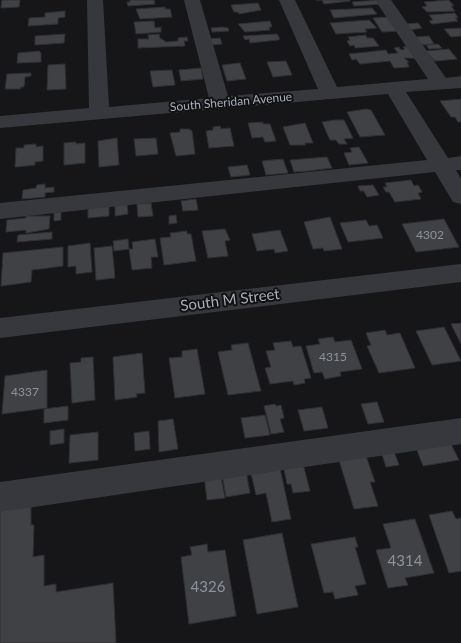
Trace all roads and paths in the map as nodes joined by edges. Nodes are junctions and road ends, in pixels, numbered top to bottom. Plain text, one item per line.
1 (96, 0) edge
2 (192, 0) edge
3 (287, 0) edge
4 (383, 0) edge
5 (461, 82) edge
6 (441, 84) junction
7 (394, 88) junction
8 (330, 93) junction
9 (220, 103) junction
10 (99, 113) junction
11 (0, 122) edge
12 (451, 164) edge
13 (461, 197) edge
14 (0, 211) edge
15 (461, 273) edge
16 (0, 328) edge
17 (461, 431) edge
18 (0, 497) edge

1 - 10 street
2 - 9 street
3 - 8 street
4 - 6 street
5 - 6 street, South Sheridan Avenue
6 - 7 street, South Sheridan Avenue
7 - 8 street, South Sheridan Avenue
7 - 12 street
8 - 9 street, South Sheridan Avenue
9 - 10 street, South Sheridan Avenue
10 - 11 street, South Sheridan Avenue
12 - 13 street
12 - 14 street
15 - 16 street, South M Street
17 - 18 street

